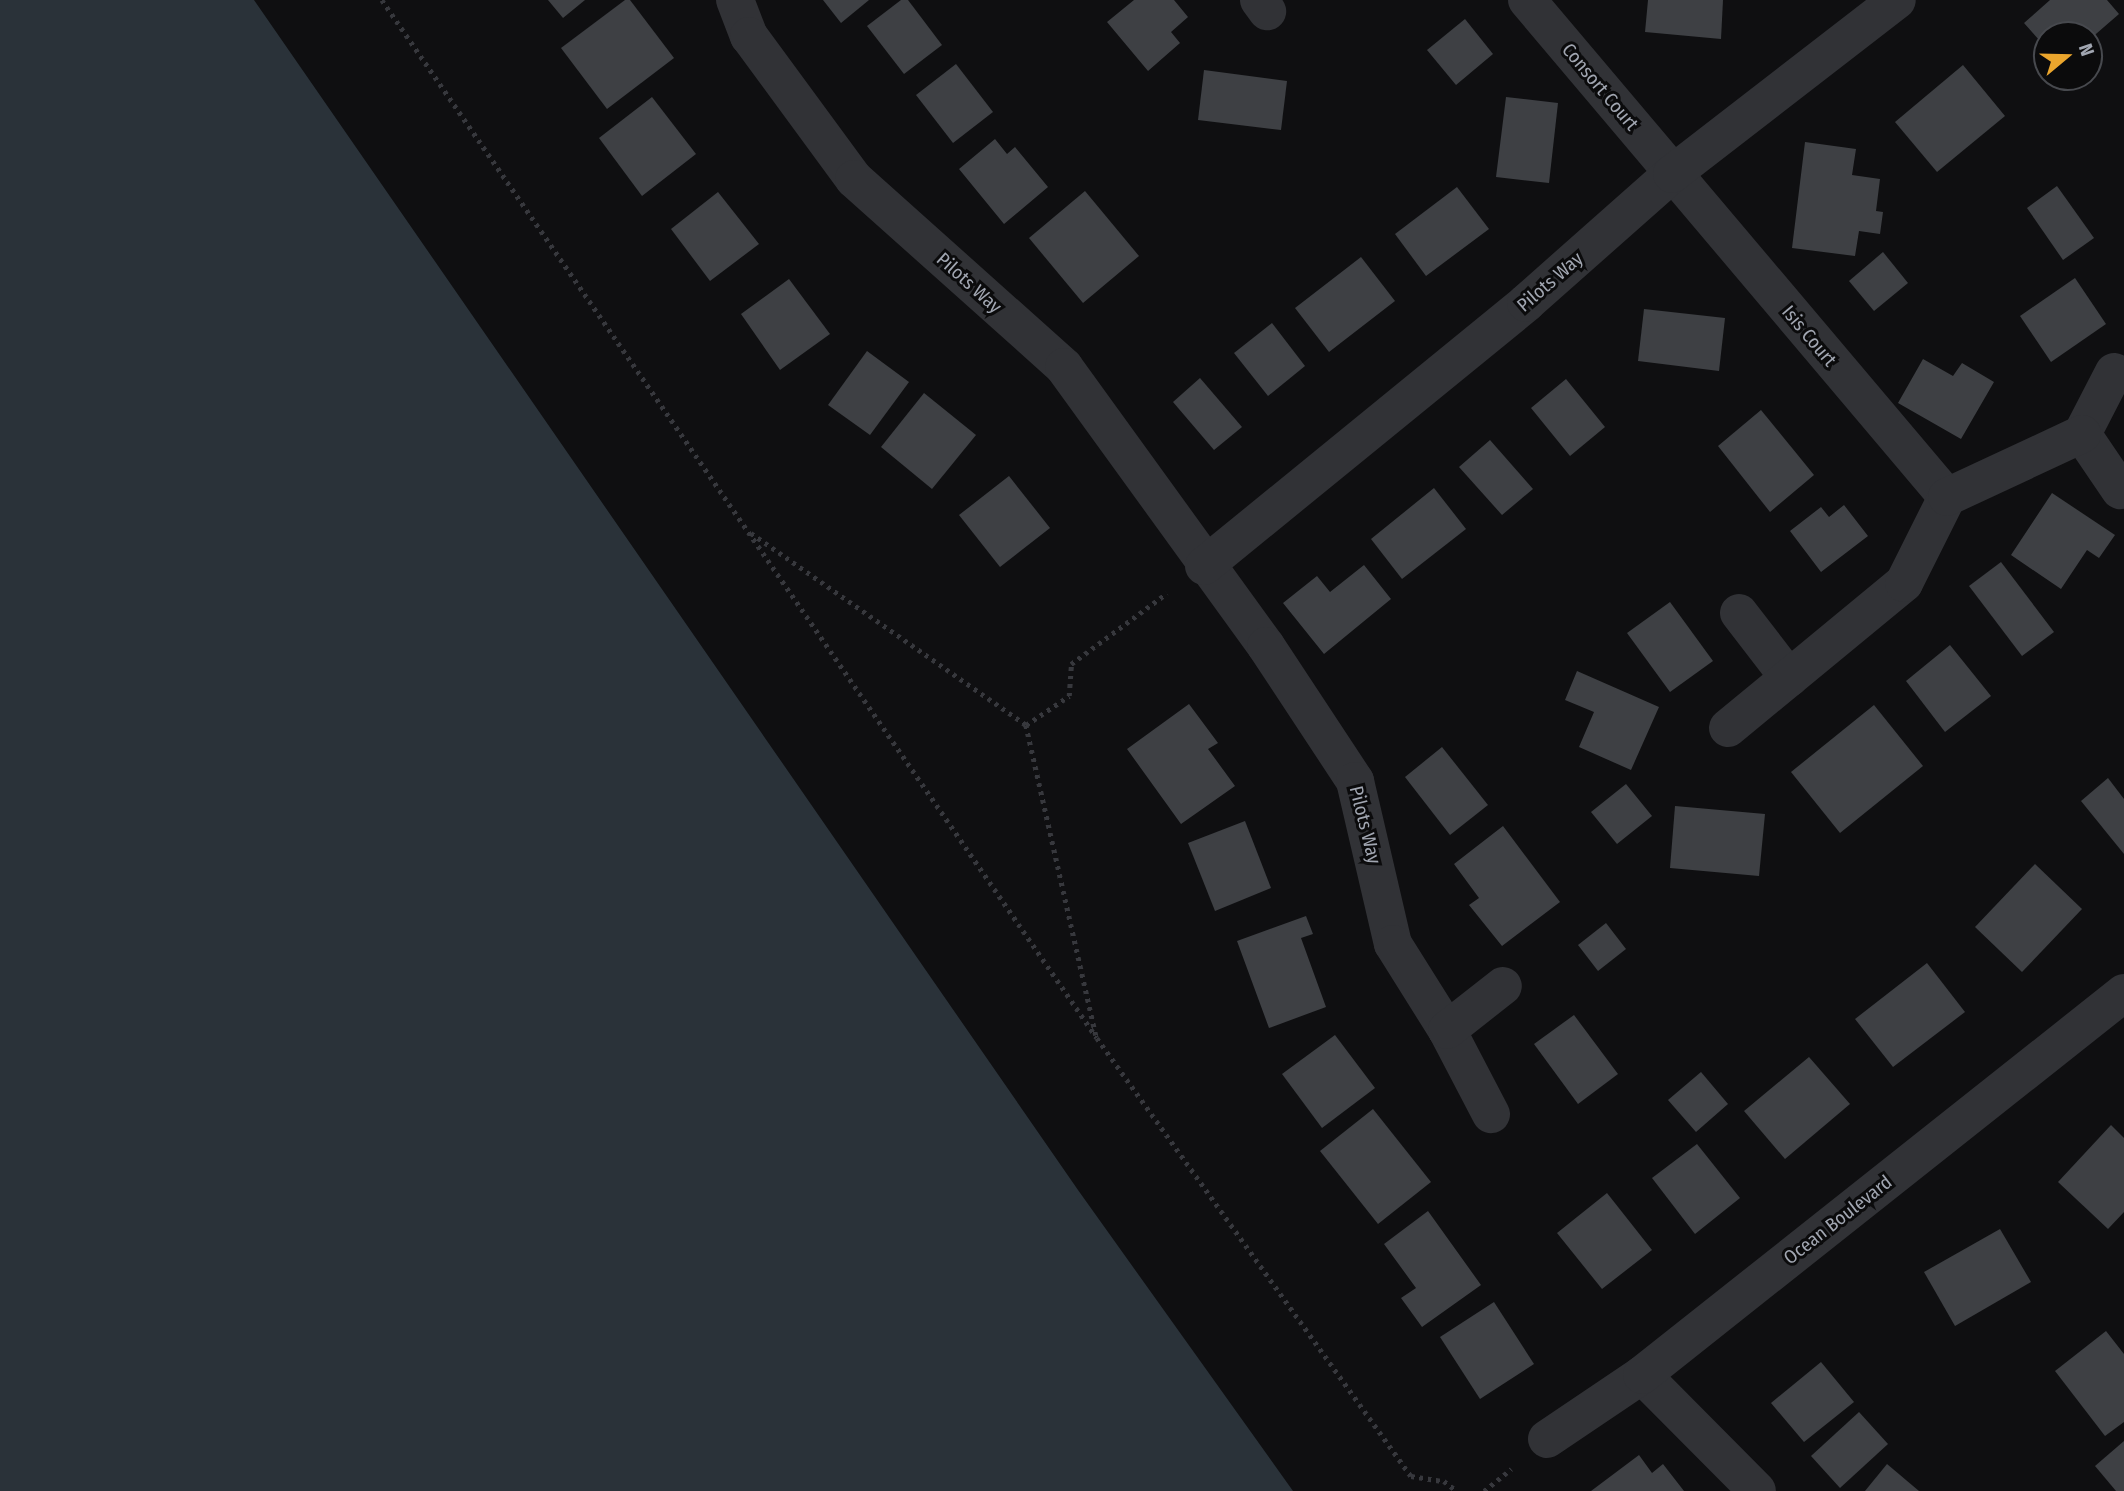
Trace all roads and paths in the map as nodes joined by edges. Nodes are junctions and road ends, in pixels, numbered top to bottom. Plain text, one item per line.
1 (382, 0) edge
2 (734, 0) edge
3 (1527, 0) edge
4 (1897, 0) edge
5 (1672, 174) junction
6 (2114, 372) dead end
7 (2082, 434) junction
8 (2120, 491) dead end
9 (1947, 497) junction
10 (748, 531) junction
11 (1204, 566) junction
12 (1739, 613) dead end
13 (1789, 678) junction
14 (1026, 725) junction
15 (1728, 728) dead end
16 (1503, 986) dead end
17 (2124, 993) edge
18 (1447, 1030) junction
19 (1097, 1038) junction
20 (1491, 1114) dead end
21 (1642, 1375) junction
22 (1547, 1439) dead end
23 (1457, 1491) edge
24 (1757, 1491) edge

1 - 10 path
2 - 11 street, Pilots Way
3 - 5 street, Consort Court
4 - 5 street, Pilots Way
5 - 9 street, Isis Court
5 - 11 street, Pilots Way
6 - 7 street
7 - 8 street
7 - 9 street
9 - 13 street
10 - 14 path
10 - 19 path
11 - 14 path
11 - 18 street, Pilots Way
12 - 13 street
13 - 15 street
14 - 19 path
16 - 18 street
17 - 21 street, Ocean Boulevard
18 - 20 street, Pilots Way
19 - 23 path
21 - 22 street, Ocean Boulevard
21 - 24 street

